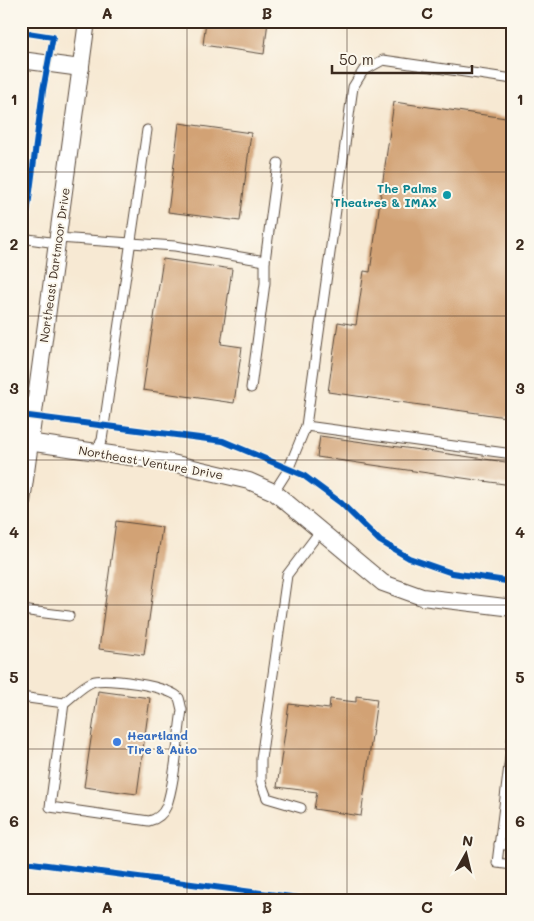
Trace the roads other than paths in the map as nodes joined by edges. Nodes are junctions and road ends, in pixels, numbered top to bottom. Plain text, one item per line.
1 (87, 21) edge
2 (21, 60) edge
3 (81, 68) junction
4 (513, 79) edge
5 (147, 130) dead end
6 (278, 163) dead end
7 (21, 238) edge
8 (57, 241) junction
9 (131, 243) junction
10 (265, 261) junction
11 (251, 388) dead end
12 (306, 426) junction
13 (26, 442) edge
14 (96, 451) junction
15 (513, 454) edge
16 (274, 492) junction
17 (21, 509) edge
18 (321, 530) junction
19 (513, 608) edge
20 (21, 610) edge
21 (69, 616) dead end
22 (21, 697) edge
23 (64, 704) junction
24 (513, 734) edge
25 (301, 808) dead end
26 (499, 844) junction
27 (513, 846) edge
28 (513, 865) edge

1 - 3 street, Northeast Dartmoor Drive
2 - 3 street
3 - 8 street, Northeast Dartmoor Drive
4 - 12 lane
5 - 9 lane
6 - 10 lane
7 - 8 lane
8 - 9 lane
8 - 13 street, Northeast Dartmoor Drive
9 - 10 lane
9 - 14 lane
10 - 11 lane
12 - 15 lane
12 - 16 lane
13 - 14 street, Northeast Venture Drive
13 - 17 street, Northeast Dartmoor Drive
14 - 16 street, Northeast Venture Drive
16 - 18 street, Northeast Venture Drive
18 - 19 street, Northeast Venture Drive
18 - 25 lane
20 - 21 lane
22 - 23 lane
23 - 23 lane
24 - 26 lane
26 - 27 lane
26 - 28 lane

